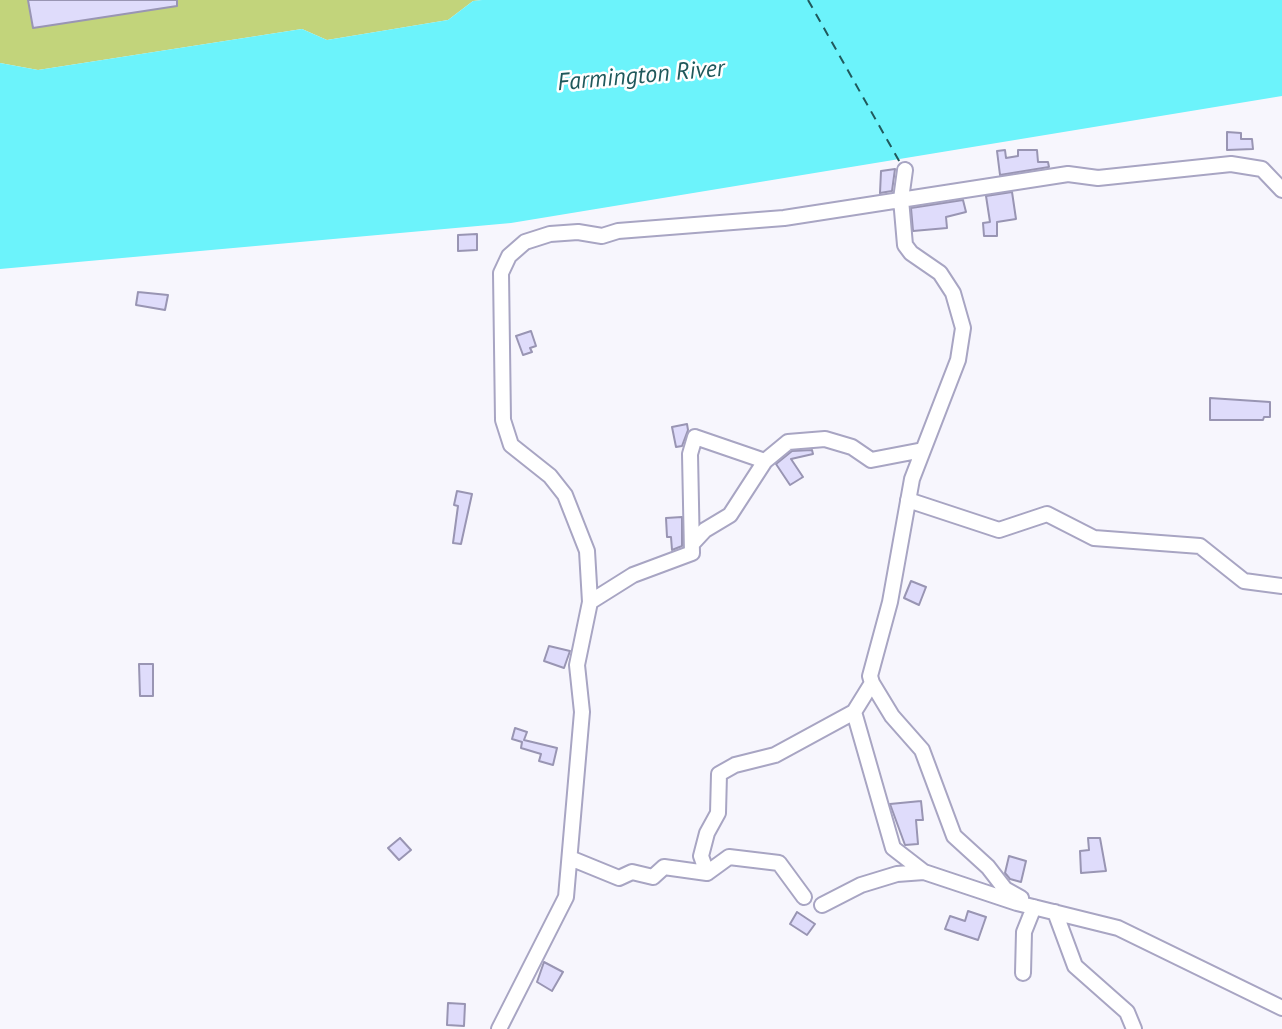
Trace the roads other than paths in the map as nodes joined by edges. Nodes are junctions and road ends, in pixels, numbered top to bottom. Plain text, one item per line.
1 (905, 170) dead end
2 (1282, 190) edge
3 (901, 199) junction
4 (923, 450) junction
5 (765, 461) junction
6 (908, 500) junction
7 (692, 544) junction
8 (1282, 586) edge
9 (590, 601) junction
10 (872, 683) junction
11 (854, 712) junction
12 (570, 858) junction
13 (924, 872) junction
14 (707, 873) junction
15 (804, 897) dead end
16 (822, 905) dead end
17 (1031, 906) junction
18 (1055, 912) junction
19 (1023, 973) dead end
20 (1282, 1008) edge
21 (499, 1029) edge
22 (1134, 1029) edge

1 - 3 street
2 - 3 street
3 - 4 street
3 - 9 street
4 - 5 street
4 - 6 street
5 - 7 street
5 - 7 street
6 - 8 street
6 - 10 street
7 - 9 street
9 - 12 street
10 - 11 street
10 - 17 street
11 - 13 street
11 - 14 street
12 - 14 street
12 - 21 street
13 - 16 street
13 - 17 street
14 - 15 street
17 - 18 street
17 - 19 street
18 - 20 street
18 - 22 street

